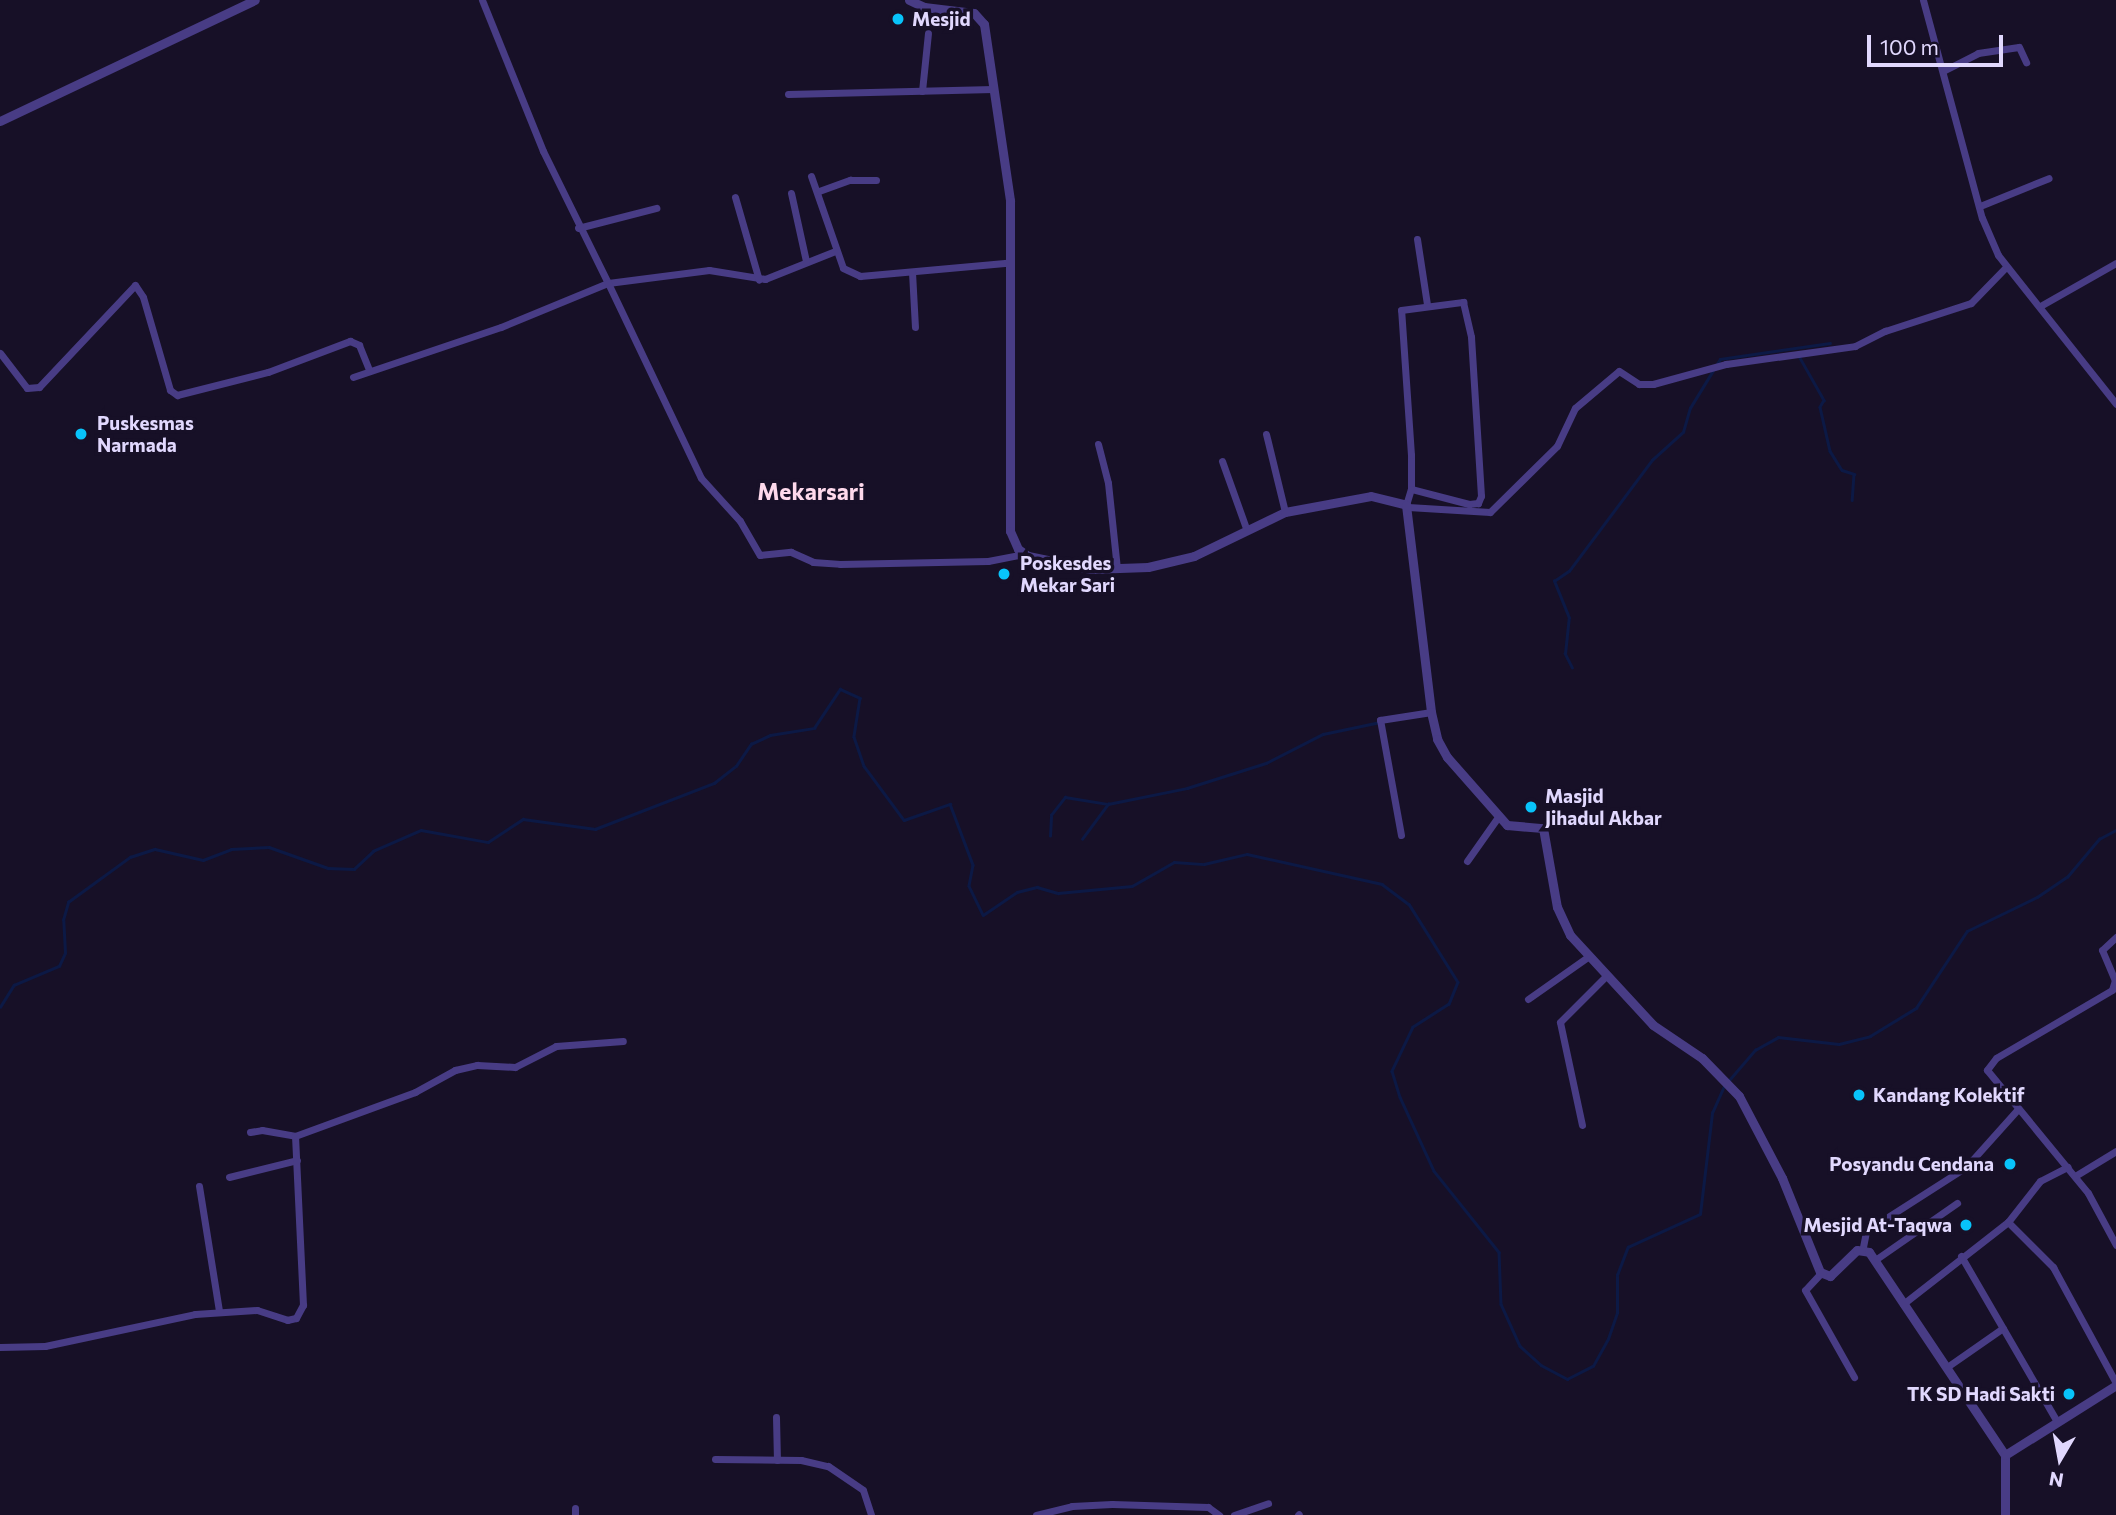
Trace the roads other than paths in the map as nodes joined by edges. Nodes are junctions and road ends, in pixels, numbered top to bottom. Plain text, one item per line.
1 (254, 0) edge
2 (482, 0) edge
3 (909, 0) edge
4 (1923, 0) edge
5 (928, 33) dead end
6 (2026, 62) dead end
7 (1943, 71) junction
8 (993, 89) junction
9 (922, 91) junction
10 (788, 94) dead end
11 (0, 121) edge
12 (811, 176) dead end
13 (2049, 178) dead end
14 (876, 180) dead end
15 (819, 191) junction
16 (791, 193) dead end
17 (736, 197) dead end
18 (1980, 206) junction
19 (656, 208) dead end
20 (578, 228) junction
21 (1417, 239) dead end
22 (835, 251) junction
23 (806, 261) junction
24 (1007, 263) junction
25 (2116, 263) edge
26 (2006, 267) junction
27 (912, 272) junction
28 (759, 280) junction
29 (608, 283) junction
30 (1427, 304) junction
31 (2042, 305) junction
32 (915, 327) dead end
33 (0, 353) edge
34 (369, 370) junction
35 (353, 377) dead end
36 (2116, 404) edge
37 (1266, 434) dead end
38 (1098, 444) dead end
39 (1222, 461) dead end
40 (1411, 489) junction
41 (1407, 506) junction
42 (1285, 512) junction
43 (1246, 528) junction
44 (1025, 554) junction
45 (1117, 569) junction
46 (1432, 712) junction
47 (1498, 817) junction
48 (1401, 835) dead end
49 (1467, 861) dead end
50 (2116, 937) edge
51 (1589, 956) junction
52 (1606, 976) junction
53 (1528, 999) dead end
54 (622, 1041) dead end
55 (2018, 1109) junction
56 (1582, 1125) dead end
57 (250, 1132) dead end
58 (295, 1136) junction
59 (2116, 1151) edge
60 (297, 1160) junction
61 (2068, 1167) junction
62 (2075, 1176) junction
63 (229, 1177) dead end
64 (199, 1186) dead end
65 (1957, 1203) dead end
66 (2008, 1222) junction
67 (2116, 1245) edge
68 (1863, 1247) junction
69 (1961, 1256) junction
70 (1875, 1259) junction
71 (1821, 1273) junction
72 (1903, 1304) junction
73 (219, 1311) junction
74 (2003, 1328) junction
75 (0, 1348) edge
76 (1947, 1367) junction
77 (1854, 1377) dead end
78 (2116, 1384) edge
79 (776, 1417) dead end
80 (2056, 1420) junction
81 (2006, 1455) junction
82 (715, 1459) dead end
83 (777, 1460) junction
84 (1268, 1503) dead end
85 (871, 1515) edge
86 (1035, 1515) edge
87 (1219, 1515) edge
88 (1234, 1515) edge
89 (2005, 1515) edge

1 - 11 street
2 - 20 street
3 - 8 street
4 - 7 street
5 - 9 street
6 - 7 street
7 - 18 street
8 - 9 street
8 - 24 street
9 - 10 street
12 - 15 street
13 - 18 street
14 - 15 street
15 - 22 street
16 - 23 street
17 - 28 street
18 - 26 street
19 - 20 street
20 - 29 street
21 - 30 street
22 - 23 street
22 - 27 street
23 - 28 street
24 - 27 street
24 - 44 street
25 - 31 street
26 - 31 street
26 - 41 street
27 - 32 street
28 - 29 street
29 - 34 street
29 - 44 street
30 - 40 street
30 - 40 street
31 - 36 street
33 - 34 street
34 - 35 street
37 - 42 street
38 - 45 street
39 - 43 street
40 - 41 street
41 - 42 street
41 - 46 street
42 - 43 street
43 - 45 street
44 - 45 street
46 - 47 street
46 - 48 street
47 - 49 street
47 - 51 street
50 - 55 street
51 - 52 street
51 - 53 street
52 - 56 street
52 - 71 street
54 - 58 street
55 - 61 street
55 - 68 street
57 - 58 street
58 - 60 street
59 - 62 street
60 - 63 street
60 - 73 street
61 - 62 street
61 - 66 street
62 - 67 street
64 - 73 street
65 - 70 street
66 - 69 street
66 - 78 street
68 - 70 street
68 - 71 street
69 - 72 street
69 - 74 street
70 - 72 street
71 - 77 street
72 - 76 street
73 - 75 street
74 - 76 street
74 - 80 street
76 - 81 street
78 - 80 street
79 - 83 street
80 - 81 street
81 - 89 street
82 - 83 street
83 - 85 street
84 - 88 street
86 - 87 street

